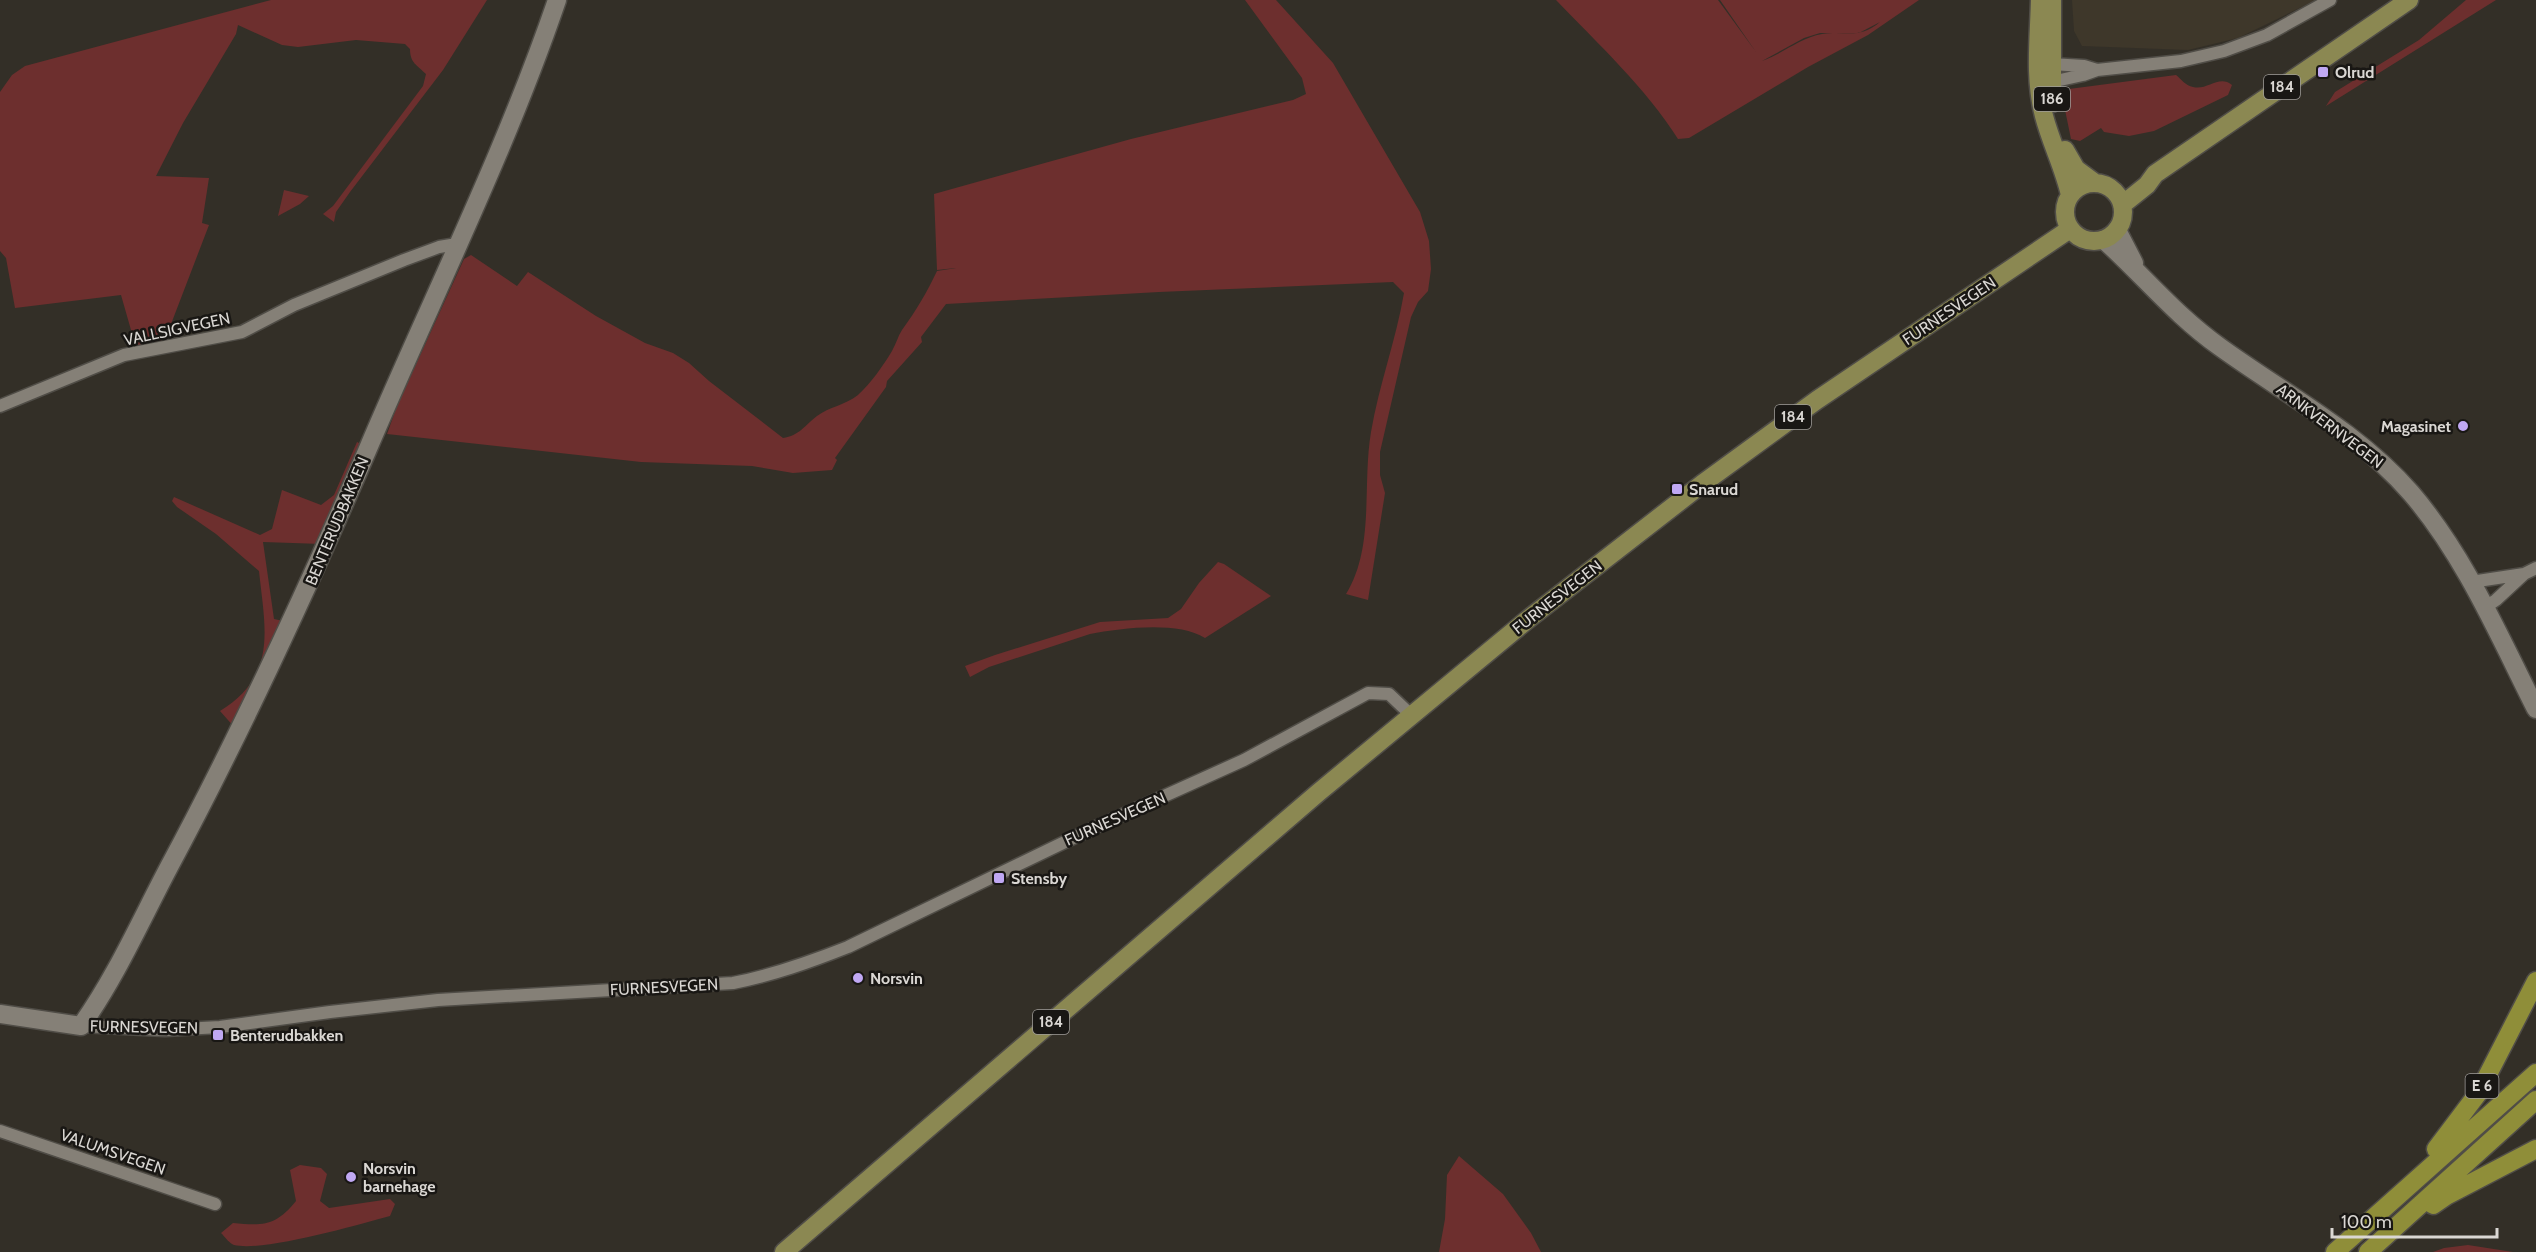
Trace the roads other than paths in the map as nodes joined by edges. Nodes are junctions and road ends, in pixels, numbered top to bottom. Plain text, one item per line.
1 (557, 0) edge
2 (2040, 0) edge
3 (2052, 0) edge
4 (2330, 0) edge
5 (2409, 0) edge
6 (2097, 70) junction
7 (2051, 73) junction
8 (2095, 183) junction
9 (2070, 195) junction
10 (2118, 198) junction
11 (2070, 229) junction
12 (2110, 235) junction
13 (459, 248) junction
14 (0, 406) edge
15 (2530, 571) edge
16 (2471, 582) junction
17 (2484, 608) junction
18 (2536, 709) edge
19 (1410, 714) junction
20 (2536, 981) edge
21 (0, 1014) edge
22 (81, 1026) junction
23 (2536, 1073) edge
24 (2536, 1100) edge
25 (0, 1131) edge
26 (2536, 1149) edge
27 (2413, 1181) junction
28 (215, 1204) dead end
29 (2407, 1218) junction
30 (784, 1252) edge
31 (2335, 1252) edge
32 (2368, 1252) edge

1 - 13 main road, BENTERUDBAKKEN
2 - 9 main road, 186
3 - 7 main road, 186
4 - 6 street
5 - 10 main road, 184
6 - 7 street
6 - 7 street
7 - 8 main road, 186
8 - 9 main road
8 - 10 main road
9 - 11 main road
10 - 12 main road
11 - 12 main road
11 - 19 main road, FURNESVEGEN / 184
12 - 16 main road, ARNKVERNVEGEN
13 - 14 street, VALLSIGVEGEN
13 - 22 main road, BENTERUDBAKKEN
15 - 16 street
15 - 17 street
16 - 17 main road, ARNKVERNVEGEN
17 - 18 main road, ARNKVERNVEGEN
19 - 22 street, FURNESVEGEN
19 - 30 main road, 184
20 - 27 highway, E 6
21 - 22 main road, FURNESVEGEN
23 - 27 highway, E 6
24 - 29 highway
25 - 28 street, VALUMSVEGEN
26 - 29 highway
27 - 31 highway, E 6
29 - 32 highway

